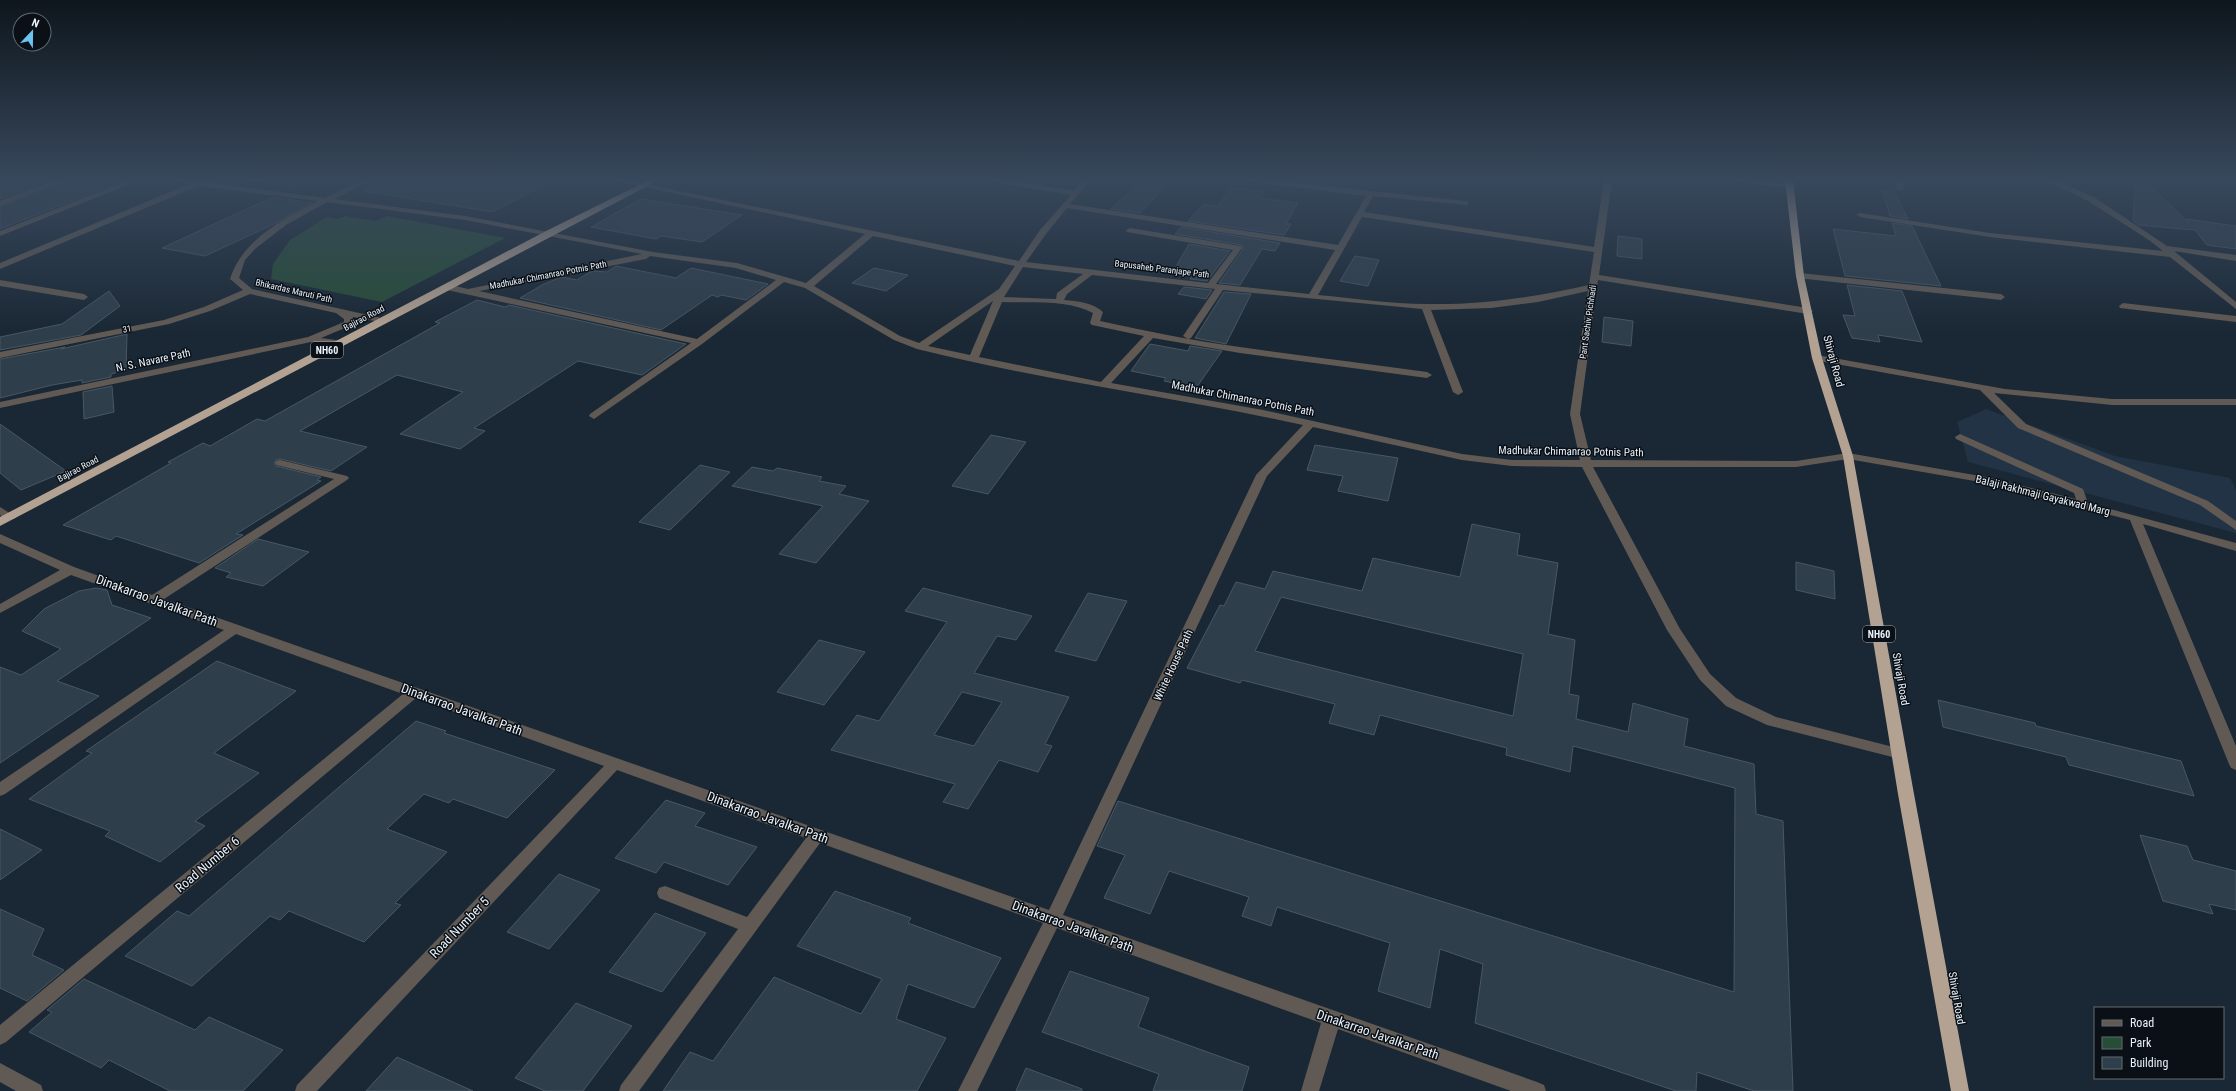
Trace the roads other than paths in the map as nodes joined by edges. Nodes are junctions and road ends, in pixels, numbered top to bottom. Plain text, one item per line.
1 (84, 231) edge
2 (276, 231) edge
3 (537, 231) edge
4 (553, 231) edge
5 (862, 231) edge
6 (1046, 231) edge
7 (1135, 231) edge
8 (1229, 231) edge
9 (1350, 231) edge
10 (1472, 231) edge
11 (1601, 231) edge
12 (1795, 231) edge
13 (1962, 231) edge
14 (2142, 231) edge
15 (549, 233) junction
16 (872, 233) junction
17 (1340, 248) junction
18 (2168, 248) junction
19 (1599, 250) junction
20 (653, 254) junction
21 (2175, 254) junction
22 (2236, 258) edge
23 (1020, 264) junction
24 (0, 266) edge
25 (1091, 271) junction
26 (1800, 276) junction
27 (1595, 277) junction
28 (784, 278) junction
29 (0, 283) edge
30 (1211, 285) junction
31 (808, 286) junction
32 (1221, 286) junction
33 (447, 287) junction
34 (1593, 287) junction
35 (250, 291) junction
36 (467, 291) junction
37 (1000, 295) junction
38 (84, 297) dead end
39 (1312, 297) junction
40 (2001, 297) dead end
41 (1060, 302) junction
42 (2123, 306) dead end
43 (2236, 306) edge
44 (1426, 307) junction
45 (337, 311) junction
46 (1808, 311) junction
47 (2236, 319) edge
48 (383, 321) junction
49 (1150, 335) junction
50 (1188, 336) dead end
51 (311, 339) junction
52 (700, 342) junction
53 (340, 343) junction
54 (920, 347) junction
55 (0, 355) edge
56 (974, 358) junction
57 (1817, 358) junction
58 (1427, 375) dead end
59 (1104, 385) junction
60 (1982, 388) junction
61 (1458, 392) dead end
62 (2236, 402) edge
63 (0, 405) edge
64 (594, 416) dead end
65 (1310, 424) junction
66 (1960, 437) dead end
67 (1848, 456) junction
68 (280, 463) dead end
69 (1586, 464) junction
70 (2083, 505) junction
71 (0, 510) edge
72 (2135, 518) junction
73 (5, 520) edge
74 (2236, 526) edge
75 (0, 538) edge
76 (2236, 547) edge
77 (70, 570) junction
78 (154, 599) junction
79 (0, 609) edge
80 (236, 628) junction
81 (414, 692) junction
82 (1900, 754) junction
83 (615, 763) junction
84 (2236, 764) edge
85 (0, 790) edge
86 (817, 835) junction
87 (665, 892) dead end
88 (1053, 919) junction
89 (750, 926) junction
90 (1332, 1018) junction
91 (0, 1036) edge
92 (0, 1072) edge
93 (34, 1091) edge
94 (304, 1091) edge
95 (628, 1091) edge
96 (967, 1091) edge
97 (1310, 1091) edge
98 (1537, 1091) edge
99 (1960, 1091) edge

1 - 24 street
2 - 35 street, Bhikardas Maruti Path
3 - 15 street, Madhukar Chimanrao Potnis Path
4 - 15 highway, Bajirao Road / NH60
5 - 16 street, Bapusaheb Paranjape Path
6 - 23 street
7 - 30 street
8 - 17 street
9 - 17 street
10 - 19 street
11 - 19 street, Pant Sachiv Pichhadi
12 - 26 highway, Shivaji Road / NH60
13 - 21 street
14 - 18 street
15 - 20 street, Madhukar Chimanrao Potnis Path
15 - 33 highway, Bajirao Road / NH60
16 - 23 street, Bapusaheb Paranjape Path
16 - 31 street
17 - 39 street
18 - 21 street
18 - 22 street
19 - 27 street, Pant Sachiv Pichhadi
20 - 28 street, Madhukar Chimanrao Potnis Path
20 - 36 street, Madhukar Chimanrao Potnis Path
21 - 43 street
23 - 25 street, Bapusaheb Paranjape Path
23 - 37 street
25 - 30 street, Bapusaheb Paranjape Path
25 - 41 street
26 - 40 street
26 - 46 highway, Shivaji Road / NH60
27 - 34 street, Pant Sachiv Pichhadi
27 - 46 street
28 - 31 street, Madhukar Chimanrao Potnis Path
28 - 52 street
29 - 38 street
30 - 32 street, Bapusaheb Paranjape Path
31 - 54 street, Madhukar Chimanrao Potnis Path
32 - 39 street, Bapusaheb Paranjape Path
32 - 50 street
33 - 36 street
33 - 48 highway, Bajirao Road / NH60
34 - 44 street, Bapusaheb Paranjape Path
34 - 69 street, Pant Sachiv Pichhadi
35 - 45 street, Bhikardas Maruti Path
35 - 55 street, 31
36 - 52 street
37 - 41 street
37 - 54 street
37 - 56 street
39 - 44 street, Bapusaheb Paranjape Path
41 - 49 street
42 - 47 street
44 - 61 street
45 - 48 street, Bhikardas Maruti Path
45 - 51 street, N. S. Navare Path
46 - 57 highway, Shivaji Road / NH60
48 - 53 highway, Bajirao Road / NH60
49 - 58 street
49 - 59 street
51 - 53 street, N. S. Navare Path
51 - 63 street, N. S. Navare Path
52 - 64 street
53 - 73 highway, Bajirao Road / NH60
54 - 56 street, Madhukar Chimanrao Potnis Path
56 - 59 street, Madhukar Chimanrao Potnis Path
57 - 60 street
57 - 67 highway, Shivaji Road / NH60
59 - 65 street, Madhukar Chimanrao Potnis Path
60 - 62 street
60 - 74 street
65 - 69 street, Madhukar Chimanrao Potnis Path
65 - 88 street, White House Path
66 - 70 street
67 - 69 street, Madhukar Chimanrao Potnis Path
67 - 70 street, Balaji Rakhmaji Gayakwad Marg
67 - 82 highway, Shivaji Road / NH60
68 - 78 street
69 - 82 street, Pant Sachiv Pichhadi
70 - 72 street, Balaji Rakhmaji Gayakwad Marg
71 - 73 street
72 - 76 street, Balaji Rakhmaji Gayakwad Marg
72 - 84 street
75 - 77 street, Dinakarrao Javalkar Path
77 - 78 street, Dinakarrao Javalkar Path
77 - 79 street
78 - 80 street, Dinakarrao Javalkar Path
80 - 81 street, Dinakarrao Javalkar Path
80 - 85 street
81 - 83 street, Dinakarrao Javalkar Path
81 - 91 street, Road Number 6
82 - 99 highway, Shivaji Road / NH60
83 - 86 street, Dinakarrao Javalkar Path
83 - 94 street, Road Number 5
86 - 88 street, Dinakarrao Javalkar Path
86 - 89 street
87 - 89 street
88 - 90 street, Dinakarrao Javalkar Path
88 - 96 street, White House Path
89 - 95 street
90 - 97 street
90 - 98 street, Dinakarrao Javalkar Path
92 - 93 street

